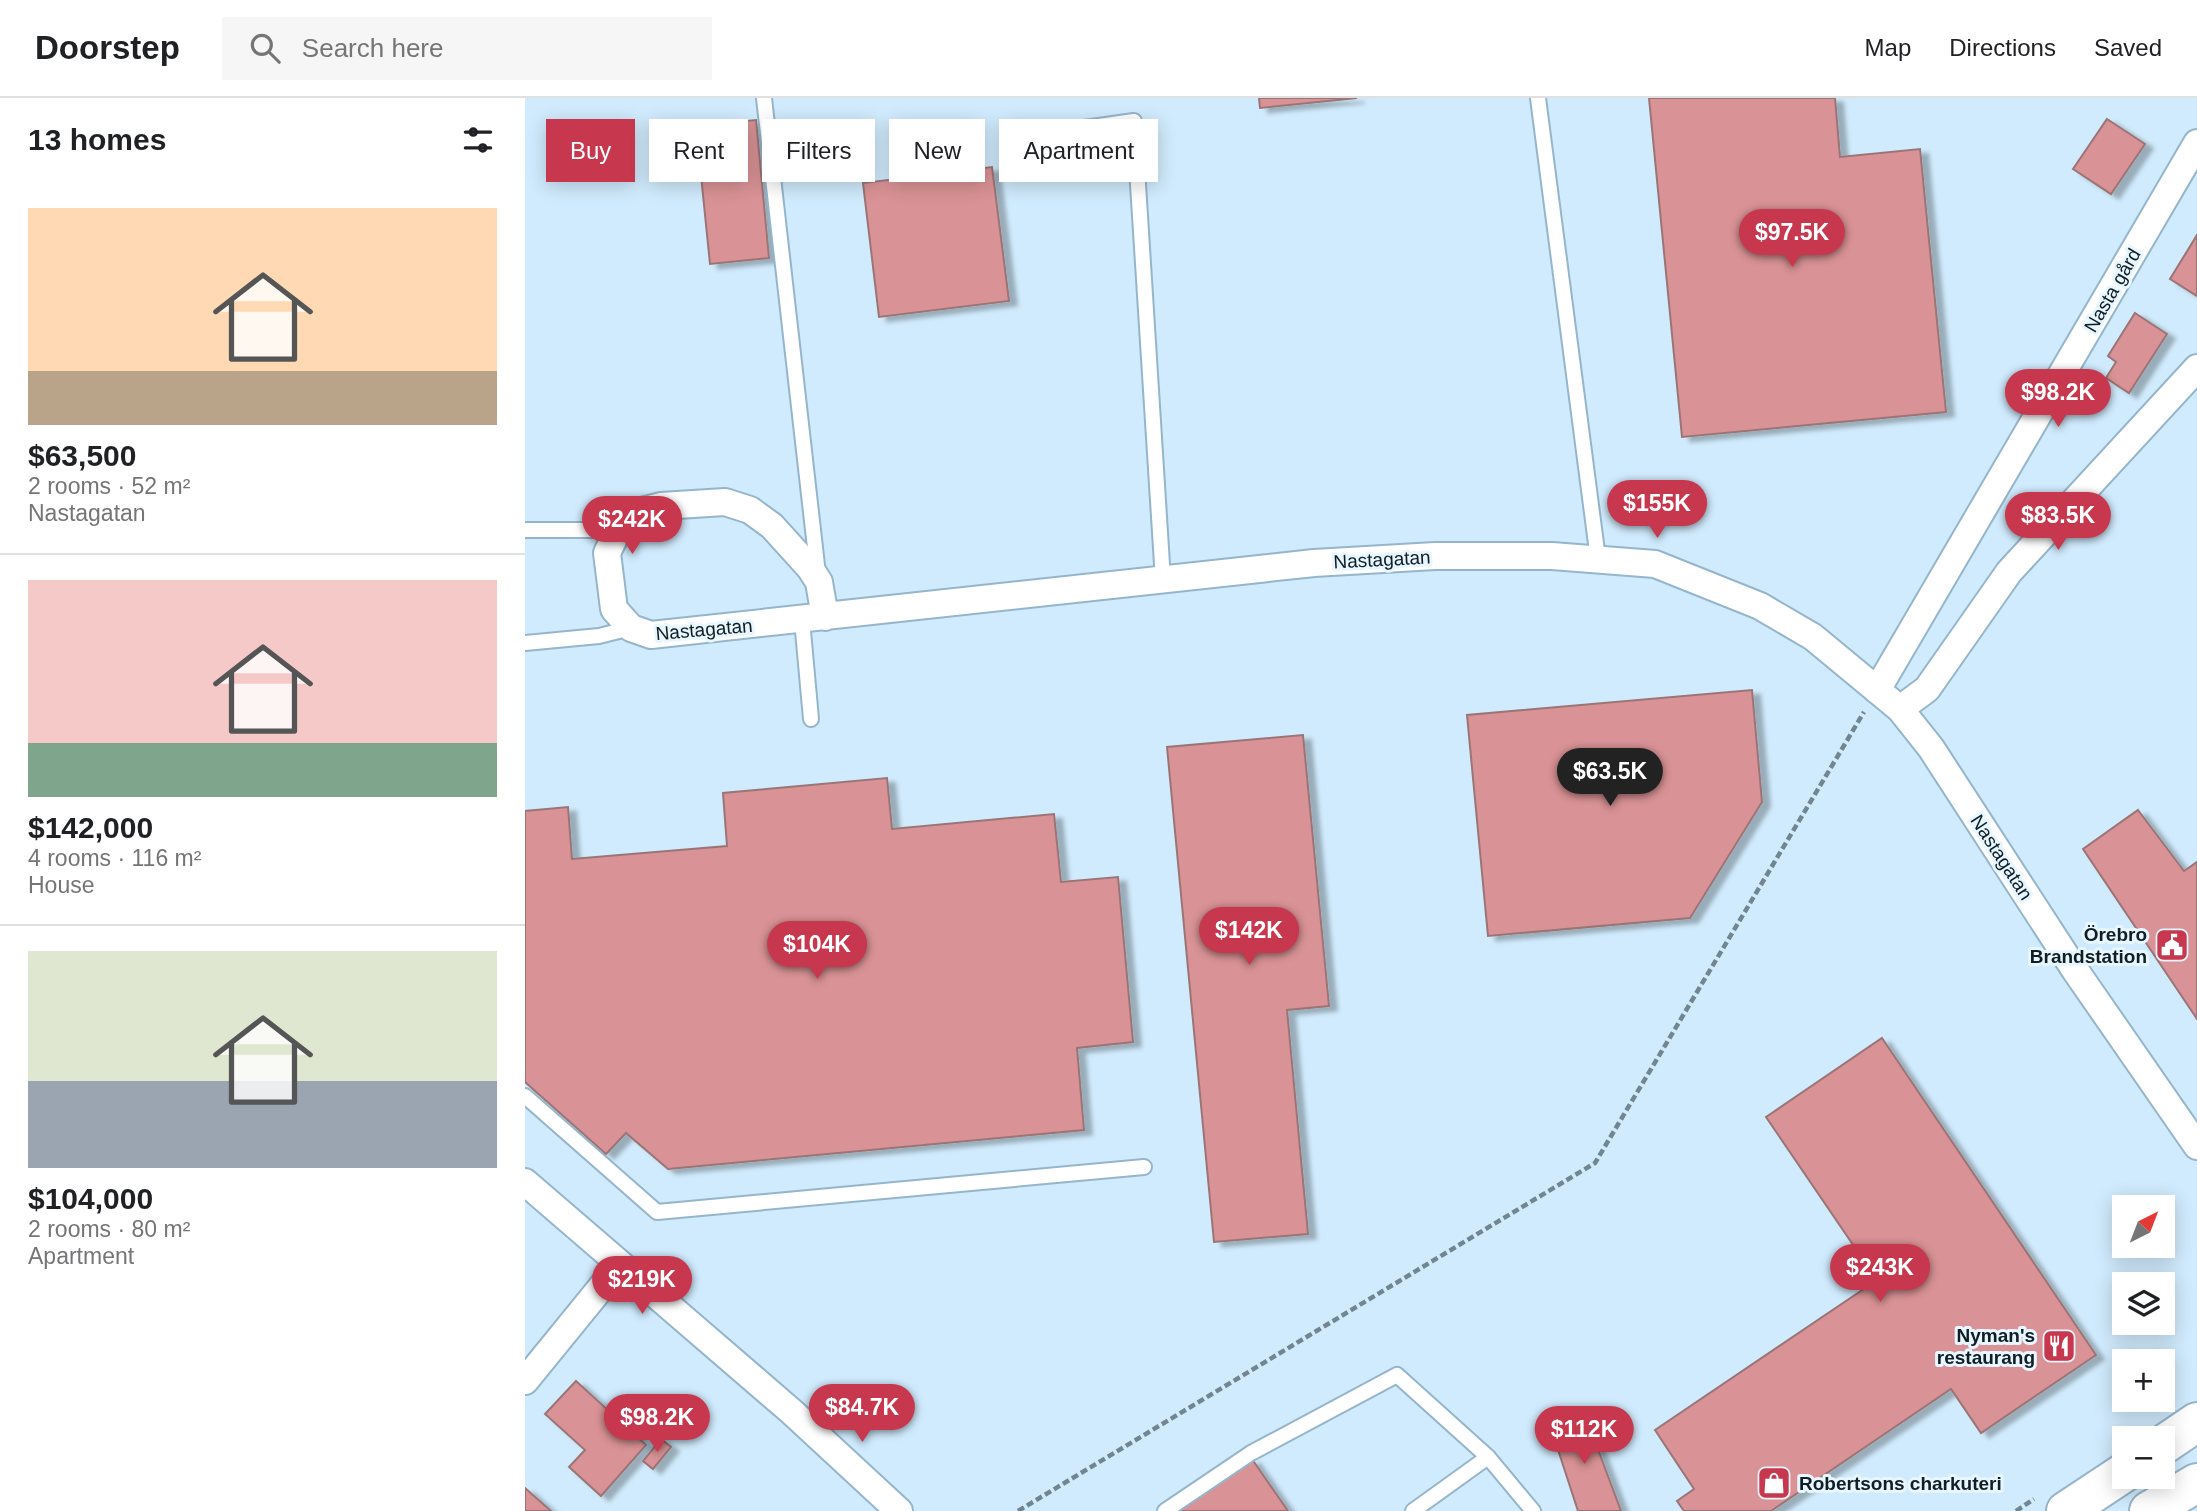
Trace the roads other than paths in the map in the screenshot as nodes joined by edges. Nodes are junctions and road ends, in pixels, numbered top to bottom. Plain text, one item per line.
1 (764, 98) edge
2 (1538, 98) edge
3 (2197, 143) edge
4 (1138, 182) edge
5 (2197, 368) edge
6 (525, 530) edge
7 (618, 530) junction
8 (1598, 559) junction
9 (1163, 580) junction
10 (819, 582) junction
11 (814, 619) junction
12 (631, 628) junction
13 (525, 643) edge
14 (1877, 690) junction
15 (1900, 709) junction
16 (811, 719) dead end
17 (525, 1096) edge
18 (2197, 1146) edge
19 (1144, 1167) dead end
20 (525, 1182) edge
21 (622, 1267) junction
22 (525, 1381) edge
23 (2197, 1422) edge
24 (2175, 1438) edge
25 (1488, 1457) junction
26 (2112, 1481) edge
27 (2197, 1483) edge
28 (899, 1511) edge
29 (1165, 1511) edge
30 (1413, 1511) edge
31 (1534, 1511) edge
32 (2066, 1511) edge
33 (2149, 1511) edge

1 - 10 lane
2 - 8 lane
3 - 14 street, Nasta gård
4 - 9 lane
5 - 15 street
6 - 7 lane
7 - 10 street
7 - 12 street, Nastagatan
8 - 9 street, Nastagatan
8 - 14 street, Nastagatan
9 - 11 street, Nastagatan
10 - 11 street
11 - 12 street, Nastagatan
11 - 16 lane
12 - 13 lane
14 - 15 street, Nastagatan
15 - 18 street, Nastagatan
17 - 19 lane
20 - 21 street
21 - 22 street
21 - 28 street
23 - 24 main road
25 - 29 lane
25 - 30 lane
25 - 31 lane
26 - 32 main road
27 - 33 main road

